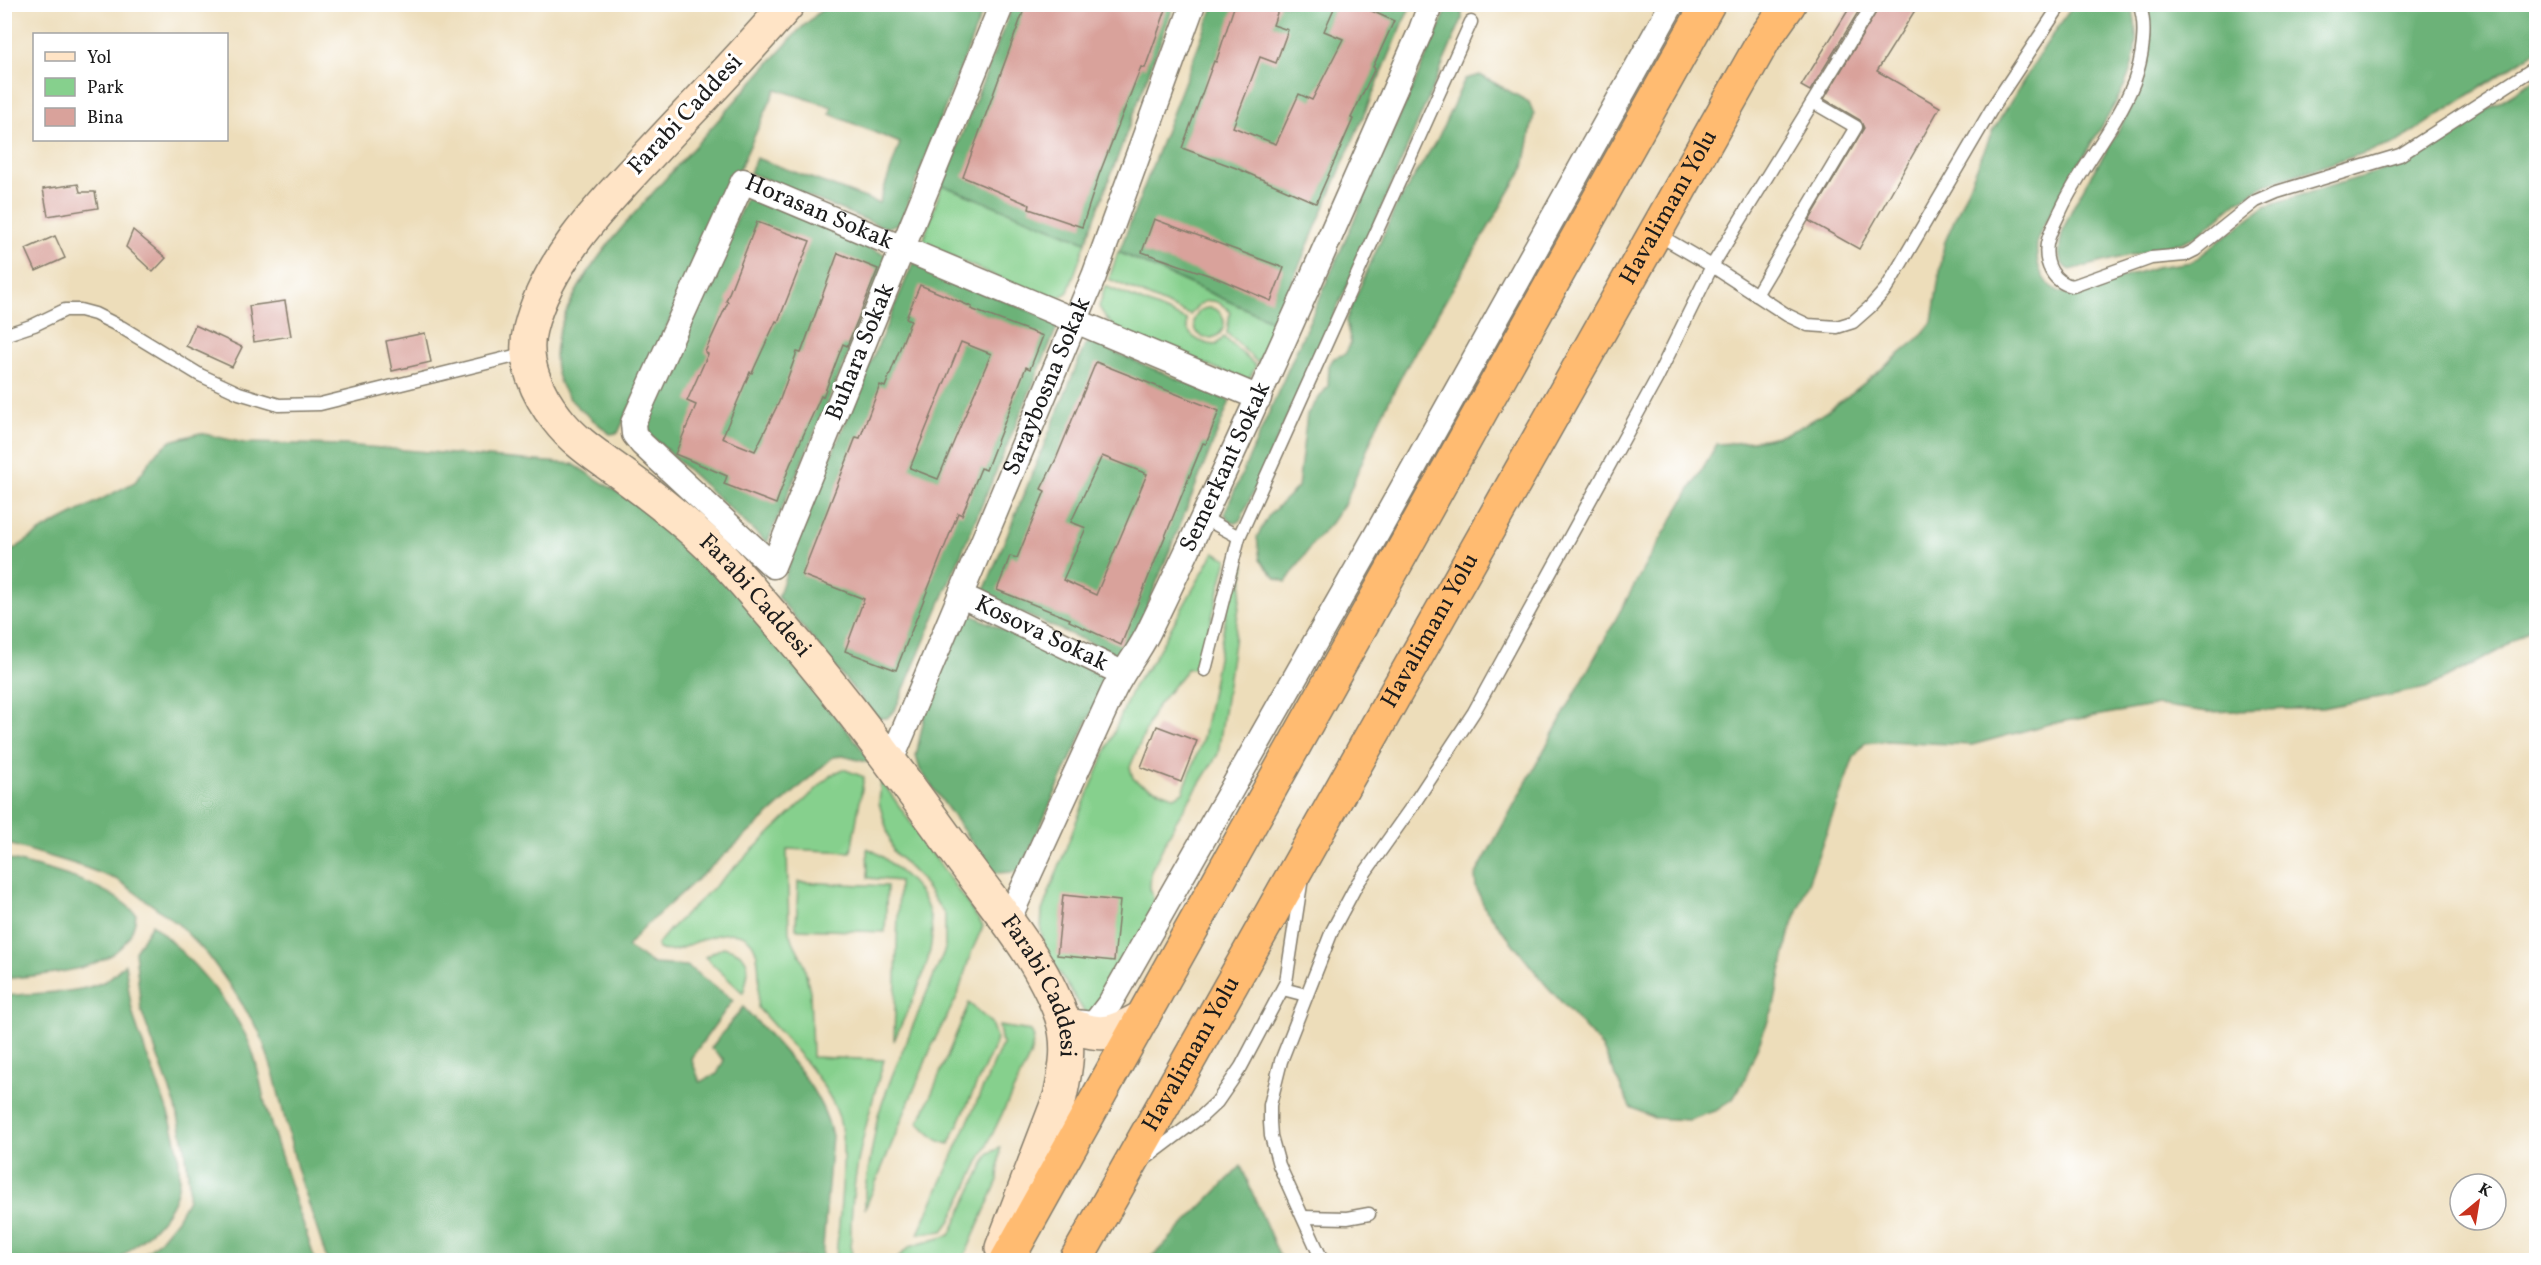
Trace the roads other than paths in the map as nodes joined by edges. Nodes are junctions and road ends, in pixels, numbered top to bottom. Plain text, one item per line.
1 (788, 4) edge
2 (1002, 4) edge
3 (1193, 4) edge
4 (1428, 4) edge
5 (1672, 4) edge
6 (1708, 4) edge
7 (1789, 4) edge
8 (1874, 4) edge
9 (2061, 4) edge
10 (2139, 4) edge
11 (1471, 22) dead end
12 (2536, 67) edge
13 (1813, 102) junction
14 (1656, 233) junction
15 (904, 248) junction
16 (1712, 266) junction
17 (1756, 295) junction
18 (1076, 321) junction
19 (4, 335) edge
20 (526, 353) junction
21 (1259, 398) junction
22 (1202, 517) junction
23 (1239, 537) junction
24 (773, 566) joint
25 (962, 596) junction
26 (1205, 670) dead end
27 (1122, 672) junction
28 (891, 762) junction
29 (1306, 853) junction
30 (1007, 923) junction
31 (1283, 989) junction
32 (1306, 994) junction
33 (1143, 1017) junction
34 (1063, 1021) junction
35 (1124, 1174) junction
36 (1106, 1207) junction
37 (1369, 1214) dead end
38 (1303, 1217) junction
39 (997, 1260) edge
40 (1007, 1260) edge
41 (1076, 1260) edge
42 (1081, 1260) edge
43 (1322, 1260) edge

1 - 20 street, Farabi Caddesi
2 - 15 street, Buhara Sokak
3 - 18 street, Saraybosna Sokak
4 - 21 street, Semerkant Sokak
5 - 34 street
6 - 33 highway
7 - 14 highway, Havalimanı Yolu
8 - 13 lane
9 - 17 lane
10 - 12 lane
11 - 23 lane
13 - 16 lane
13 - 17 lane
14 - 16 lane
14 - 29 highway, Havalimanı Yolu
15 - 18 street, Horasan Sokak
15 - 24 street, Buhara Sokak
15 - 24 street, Horasan Sokak
16 - 17 lane
16 - 32 lane
18 - 21 street, Horasan Sokak
18 - 25 street, Saraybosna Sokak
19 - 20 lane
20 - 28 street, Farabi Caddesi
21 - 22 street, Semerkant Sokak
22 - 23 lane
22 - 27 street, Semerkant Sokak
23 - 26 lane
25 - 27 street, Kosova Sokak
25 - 28 street, Saraybosna Sokak
27 - 30 street, Semerkant Sokak
28 - 30 street, Farabi Caddesi
29 - 31 lane
29 - 35 highway, Havalimanı Yolu
30 - 34 street, Farabi Caddesi
31 - 32 lane
31 - 35 lane
32 - 38 lane
33 - 34 street
33 - 40 highway
34 - 39 street, Farabi Caddesi
35 - 36 highway, Havalimanı Yolu
36 - 41 highway, Havalimanı Yolu
36 - 42 highway
37 - 38 lane
38 - 43 lane

